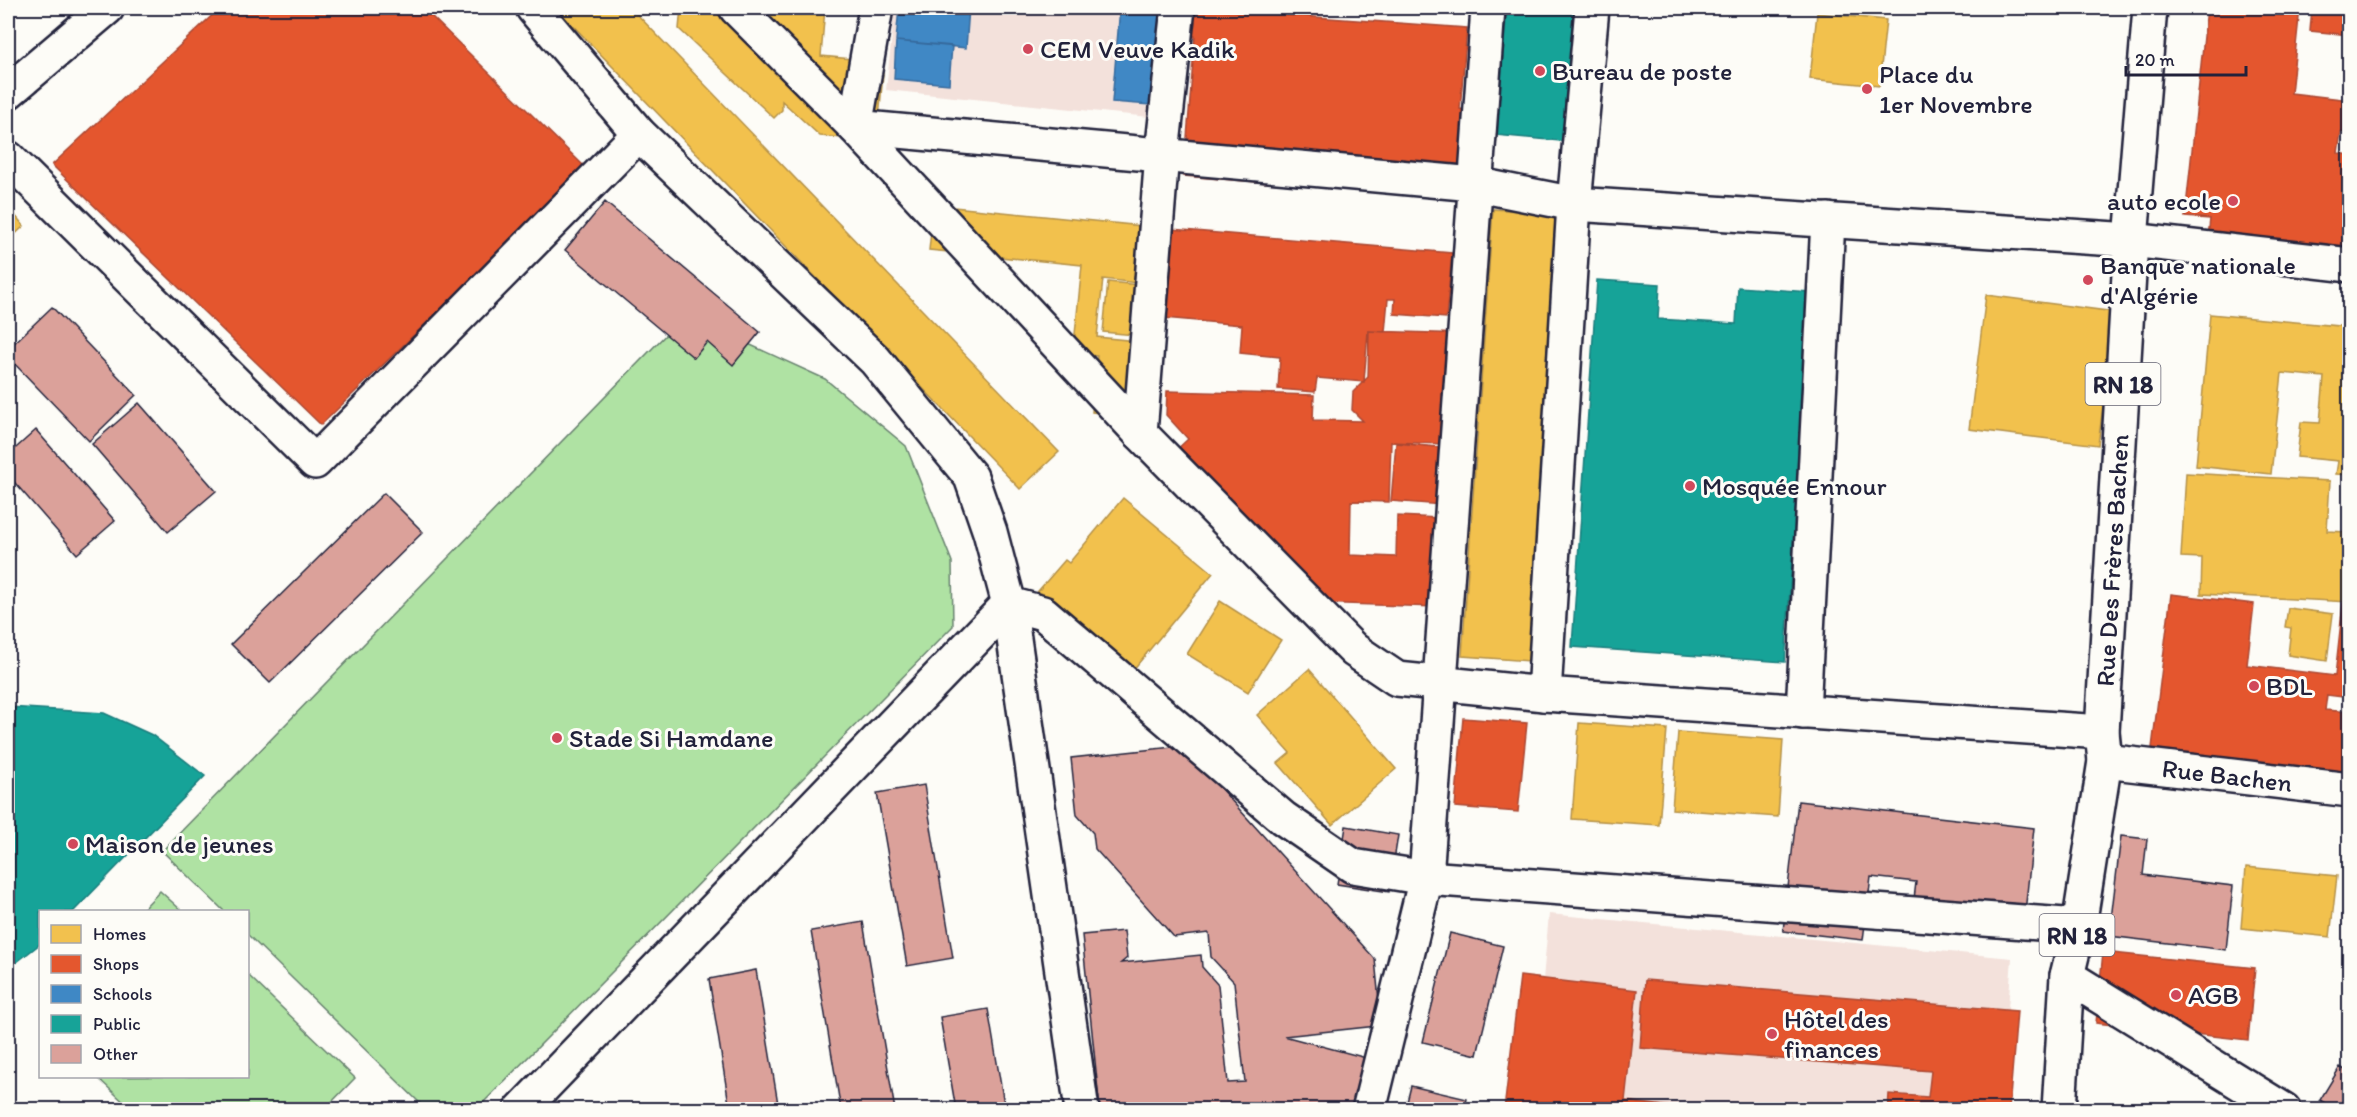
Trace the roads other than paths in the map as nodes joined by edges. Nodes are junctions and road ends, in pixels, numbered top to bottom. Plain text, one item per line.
1 (107, 8) edge
2 (533, 8) edge
3 (736, 8) edge
4 (876, 8) edge
5 (1178, 8) edge
6 (1488, 8) edge
7 (1592, 8) edge
8 (2150, 8) edge
9 (8, 93) edge
10 (855, 127) junction
11 (639, 134) junction
12 (1162, 154) junction
13 (8, 159) edge
14 (1474, 184) junction
15 (1574, 204) junction
16 (1828, 220) junction
17 (2131, 240) junction
18 (2349, 264) edge
19 (1140, 433) junction
20 (1009, 604) junction
21 (1440, 683) junction
22 (1544, 694) junction
23 (1803, 712) junction
24 (2103, 747) junction
25 (2349, 790) edge
26 (1426, 878) junction
27 (2079, 926) junction
28 (2067, 976) junction
29 (521, 1110) edge
30 (1082, 1110) edge
31 (1369, 1110) edge
32 (2059, 1110) edge
33 (2284, 1110) edge

1 - 9 street
2 - 11 street
3 - 10 street, Rue Bachen
4 - 10 street
5 - 12 street
6 - 14 street
7 - 15 street
8 - 17 street, Rue Des Frères Bachen / RN 18
10 - 12 street
10 - 19 street, Rue Bachen
11 - 13 street
11 - 20 street
12 - 14 street
12 - 19 street
14 - 15 street
14 - 21 street
15 - 16 street
15 - 22 street
16 - 17 street
16 - 23 street
17 - 18 street
17 - 24 street, Rue Des Frères Bachen / RN 18
19 - 21 street, Rue Bachen
20 - 26 street
20 - 29 street
20 - 30 street
21 - 22 street, Rue Bachen
21 - 26 street
22 - 23 street, Rue Bachen
23 - 24 street, Rue Bachen
24 - 25 street, Rue Bachen
24 - 27 street, Rue Des Frères Bachen / RN 18
26 - 27 street
26 - 31 street
27 - 28 street, Rue Des Frères Bachen / RN 18
28 - 32 street, Rue Des Frères Bachen / RN 18
28 - 33 street

